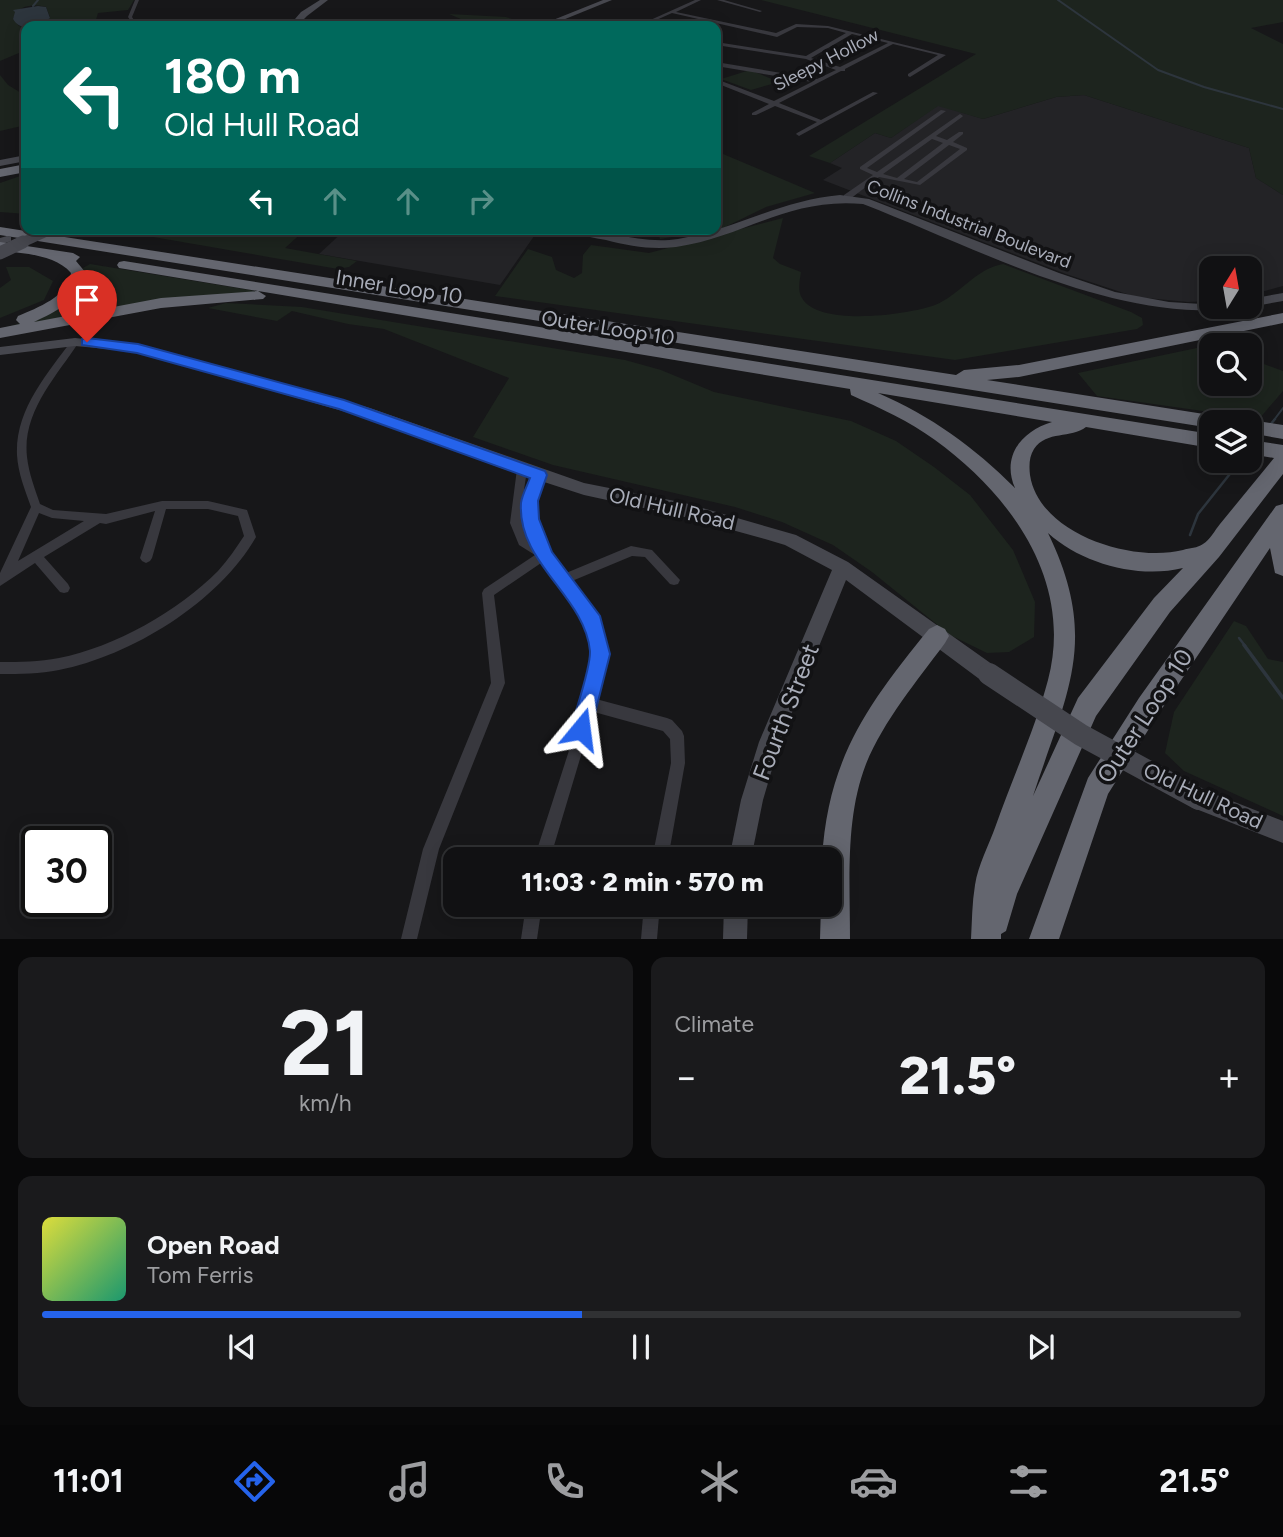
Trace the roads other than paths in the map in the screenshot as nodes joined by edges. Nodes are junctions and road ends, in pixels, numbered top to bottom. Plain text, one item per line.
1 (137, 0) edge
2 (325, 0) edge
3 (609, 0) edge
4 (620, 0) edge
5 (699, 0) edge
6 (719, 0) edge
7 (760, 11) dead end
8 (672, 12) junction
9 (133, 21) edge
10 (298, 21) edge
11 (569, 21) edge
12 (579, 21) edge
13 (653, 21) edge
14 (713, 21) edge
15 (721, 23) edge
16 (850, 33) junction
17 (892, 43) junction
18 (721, 44) edge
19 (807, 58) junction
20 (721, 65) edge
21 (843, 70) junction
22 (910, 75) dead end
23 (818, 81) junction
24 (723, 84) edge
25 (875, 93) dead end
26 (772, 103) junction
27 (943, 111) dead end
28 (754, 114) dead end
29 (960, 116) dead end
30 (822, 122) junction
31 (961, 133) dead end
32 (799, 134) dead end
33 (932, 137) junction
34 (948, 142) junction
35 (21, 159) edge
36 (0, 163) edge
37 (21, 167) edge
38 (0, 171) edge
39 (880, 175) junction
40 (899, 180) junction
41 (847, 197) junction
42 (21, 232) edge
43 (721, 232) edge
44 (44, 235) edge
45 (600, 235) edge
46 (710, 235) edge
47 (2, 239) edge
48 (27, 248) junction
49 (0, 253) edge
50 (1283, 297) edge
51 (343, 301) junction
52 (1262, 301) edge
53 (1199, 307) edge
54 (1283, 318) edge
55 (0, 327) edge
56 (0, 333) edge
57 (75, 342) junction
58 (0, 351) edge
59 (854, 366) junction
60 (792, 374) junction
61 (1199, 419) edge
62 (1262, 429) edge
63 (1283, 432) edge
64 (1169, 434) junction
65 (1199, 439) edge
66 (1262, 449) edge
67 (1283, 452) edge
68 (1283, 460) edge
69 (522, 469) junction
70 (539, 475) junction
71 (162, 505) junction
72 (36, 508) junction
73 (1283, 512) edge
74 (97, 518) junction
75 (1283, 534) edge
76 (1212, 551) junction
77 (544, 555) junction
78 (36, 556) junction
79 (146, 558) dead end
80 (842, 567) junction
81 (1283, 567) edge
82 (3, 577) edge
83 (564, 579) junction
84 (674, 580) dead end
85 (64, 588) dead end
86 (937, 636) junction
87 (0, 668) edge
88 (589, 704) junction
89 (1283, 832) edge
90 (546, 847) edge
91 (662, 847) edge
92 (742, 847) edge
93 (532, 917) edge
94 (651, 917) edge
95 (735, 917) edge
96 (409, 939) edge
97 (529, 939) edge
98 (649, 939) edge
99 (734, 939) edge
100 (835, 939) edge
101 (986, 939) edge
102 (991, 939) edge
103 (1044, 939) edge

1 - 9 street
2 - 10 main road
3 - 11 main road
4 - 12 main road
5 - 8 street
6 - 7 street
8 - 13 street
8 - 14 street
15 - 16 street
16 - 17 street
16 - 19 street
17 - 21 street, Sleepy Hollow
17 - 22 street
18 - 19 street
19 - 21 street
20 - 23 street
21 - 23 street, Sleepy Hollow
23 - 26 street, Sleepy Hollow
24 - 26 street
25 - 30 street
26 - 28 street, Sleepy Hollow
26 - 30 street
27 - 39 street
29 - 33 street
30 - 32 street
31 - 34 street
33 - 34 street
33 - 39 street
34 - 40 street
34 - 40 street
35 - 36 main road
37 - 38 highway
39 - 40 street
39 - 41 street
41 - 43 main road, Collins Industrial Boulevard
41 - 53 main road, Collins Industrial Boulevard
42 - 47 main road
44 - 48 main road, bridge
45 - 46 main road, Collins Industrial Boulevard
47 - 48 highway, Inner Loop 10
47 - 59 highway, Outer Loop 10
48 - 49 main road, bridge
48 - 51 highway, Inner Loop 10
48 - 55 highway
50 - 52 main road
51 - 56 highway
51 - 60 highway, Inner Loop 10
54 - 59 highway
57 - 58 main road, Old Hull Road
57 - 69 main road, Old Hull Road
57 - 72 street
59 - 61 highway, Outer Loop 10
60 - 64 highway
60 - 101 highway
62 - 63 highway
64 - 65 highway
64 - 76 highway
66 - 67 highway
68 - 76 highway
69 - 70 main road, Old Hull Road
69 - 77 street
70 - 77 street
70 - 80 main road, Old Hull Road
71 - 74 street
71 - 79 street
71 - 87 street
72 - 74 street
72 - 82 street
73 - 103 highway, Outer Loop 10
74 - 78 street
75 - 81 highway
76 - 102 highway
77 - 83 street
77 - 96 street
78 - 82 street
78 - 85 street
80 - 86 main road, Old Hull Road
80 - 92 main road, Fourth Street
83 - 84 street
83 - 88 street
86 - 89 main road, Old Hull Road, bridge
86 - 100 highway
88 - 90 street
88 - 91 street
93 - 97 street
94 - 98 street
95 - 99 main road

